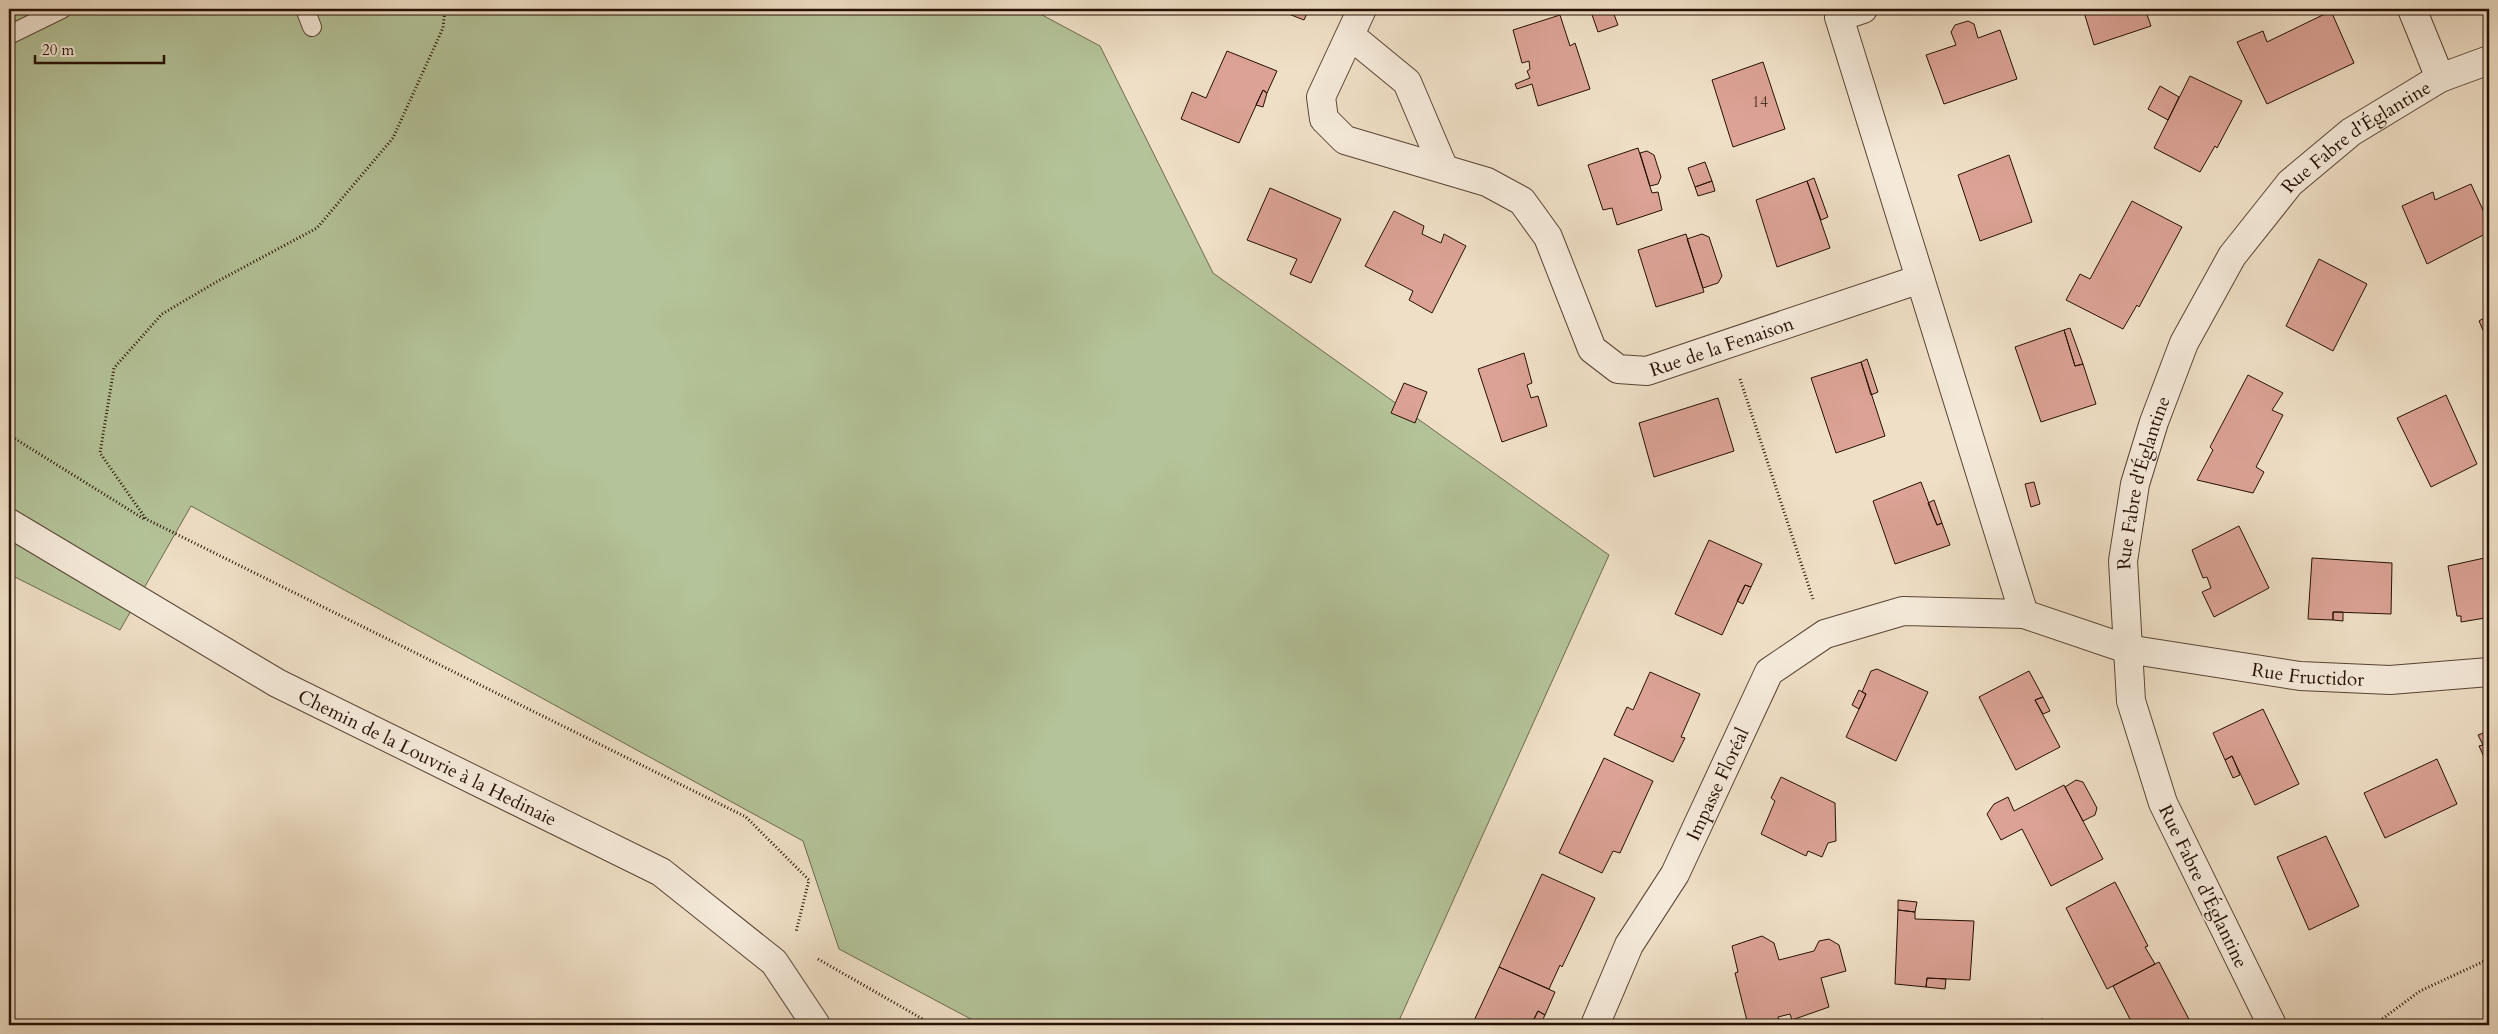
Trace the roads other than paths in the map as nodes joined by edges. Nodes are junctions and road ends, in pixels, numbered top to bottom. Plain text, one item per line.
1 (62, 9) edge
2 (305, 9) edge
3 (1362, 9) edge
4 (2412, 9) edge
5 (1843, 12) edge
6 (312, 27) dead end
7 (9, 35) edge
8 (1351, 36) junction
9 (2489, 60) edge
10 (2440, 78) junction
11 (1444, 169) junction
12 (1920, 279) junction
13 (9, 523) edge
14 (2024, 614) junction
15 (2128, 649) junction
16 (2489, 672) edge
17 (816, 1025) edge
18 (1595, 1025) edge
19 (2272, 1025) edge

1 - 7 lane
2 - 6 lane
3 - 8 street, Rue de la Fenaison
4 - 10 street
5 - 12 street
8 - 11 street
8 - 11 street, Rue de la Fenaison
9 - 10 street, Rue Fabre d'Églantine
10 - 15 street, Rue Fabre d'Églantine
11 - 12 street, Rue de la Fenaison
12 - 14 street
13 - 17 street, Chemin de la Louvrie à la Hedinaie
14 - 15 street, Rue Fructidor
14 - 18 street, Impasse Floréal
15 - 16 street, Rue Fructidor
15 - 19 street, Rue Fabre d'Églantine

